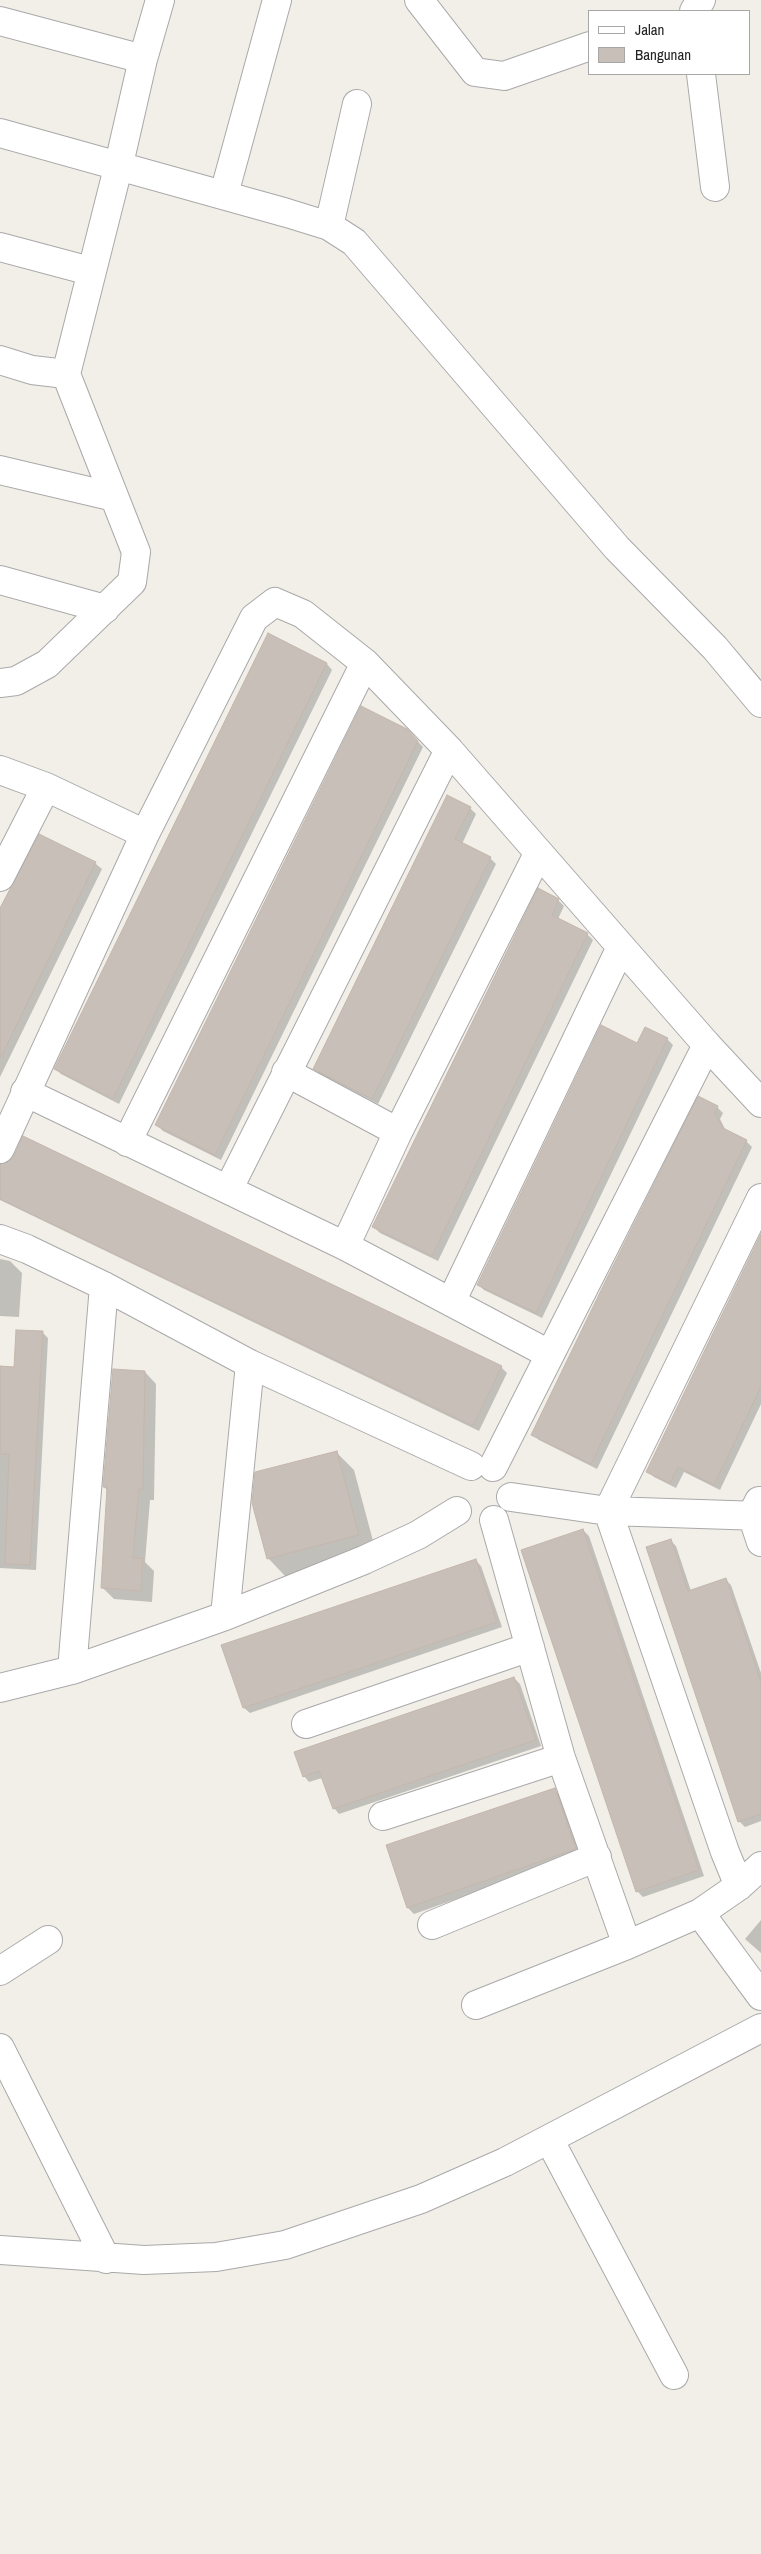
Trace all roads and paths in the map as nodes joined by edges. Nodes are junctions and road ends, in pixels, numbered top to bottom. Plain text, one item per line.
1 (160, 0) edge
2 (277, 0) edge
3 (419, 0) edge
4 (0, 21) edge
5 (588, 47) edge
6 (143, 59) junction
7 (700, 75) edge
8 (357, 104) dead end
9 (0, 132) edge
10 (119, 164) junction
11 (715, 187) dead end
12 (224, 194) junction
13 (329, 226) junction
14 (0, 247) edge
15 (90, 272) junction
16 (0, 360) edge
17 (66, 374) junction
18 (0, 470) edge
19 (114, 497) junction
20 (0, 580) edge
21 (105, 609) junction
22 (366, 663) junction
23 (0, 683) edge
24 (761, 703) edge
25 (449, 750) junction
26 (0, 770) edge
27 (46, 787) junction
28 (145, 834) junction
29 (538, 854) junction
30 (0, 877) edge
31 (621, 947) junction
32 (707, 1045) junction
33 (286, 1072) junction
34 (25, 1092) junction
35 (761, 1103) edge
36 (398, 1132) junction
37 (127, 1142) junction
38 (0, 1150) edge
39 (229, 1188) junction
40 (761, 1198) edge
41 (0, 1239) edge
42 (345, 1246) junction
43 (104, 1286) junction
44 (451, 1302) junction
45 (549, 1354) junction
46 (250, 1364) junction
47 (482, 1466) junction
48 (510, 1496) junction
49 (758, 1510) edge
50 (457, 1511) junction
51 (608, 1511) junction
52 (494, 1520) junction
53 (761, 1542) edge
54 (225, 1616) junction
55 (530, 1647) junction
56 (72, 1670) junction
57 (0, 1688) edge
58 (306, 1724) dead end
59 (561, 1758) junction
60 (383, 1816) dead end
61 (597, 1857) junction
62 (761, 1866) edge
63 (739, 1886) junction
64 (700, 1912) junction
65 (432, 1924) dead end
66 (48, 1940) dead end
67 (627, 1945) junction
68 (0, 1970) edge
69 (761, 1996) edge
70 (476, 2005) dead end
71 (761, 2028) edge
72 (0, 2048) edge
73 (549, 2139) junction
74 (0, 2249) edge
75 (106, 2259) junction
76 (674, 2375) dead end

1 - 6 street
2 - 12 street
3 - 5 street
4 - 6 street
6 - 10 street
7 - 11 street
8 - 13 street
9 - 10 street
10 - 12 street
10 - 15 street
12 - 13 street
13 - 24 street
14 - 15 street
15 - 17 street
16 - 17 street
17 - 19 street
18 - 19 street
19 - 21 street
20 - 21 street
21 - 23 street
22 - 25 street
22 - 28 street
22 - 37 street
25 - 29 street
25 - 33 street
26 - 27 street
27 - 28 street
27 - 30 street
28 - 34 street
29 - 31 street
29 - 36 street
31 - 32 street
31 - 44 street
32 - 35 street
32 - 45 street
33 - 36 street
33 - 39 street
34 - 37 street
34 - 38 street
36 - 42 street
37 - 39 street
39 - 42 street
40 - 51 street
41 - 43 street
42 - 44 street
43 - 46 street
43 - 56 street
44 - 45 street
45 - 47 street
46 - 47 street
46 - 54 street
47 - 48 street
47 - 50 street
48 - 51 street
48 - 52 street
49 - 51 street
49 - 53 street
50 - 52 street
50 - 54 street
51 - 63 street
52 - 55 street
54 - 56 street
55 - 58 street
55 - 59 street
56 - 57 street
59 - 60 street
59 - 61 street
61 - 65 street
61 - 67 street
62 - 63 street
63 - 64 street
64 - 67 street
64 - 69 street
66 - 68 street
67 - 70 street
71 - 73 street
72 - 75 street
73 - 75 street
73 - 76 street
74 - 75 street

